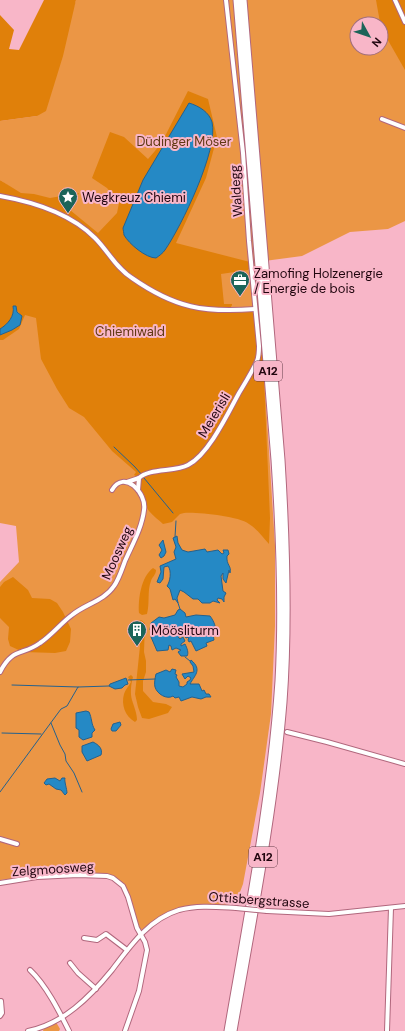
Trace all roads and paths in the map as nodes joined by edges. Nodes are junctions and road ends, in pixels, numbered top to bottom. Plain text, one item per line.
1 (226, 0) edge
2 (238, 0) edge
3 (243, 0) edge
4 (395, 0) edge
5 (405, 22) edge
6 (382, 118) dead end
7 (405, 128) edge
8 (0, 196) edge
9 (255, 309) junction
10 (139, 478) junction
11 (127, 482) junction
12 (112, 490) dead end
13 (138, 490) junction
14 (0, 672) edge
15 (287, 732) dead end
16 (405, 764) edge
17 (0, 839) edge
18 (18, 844) dead end
19 (0, 883) edge
20 (405, 906) edge
21 (391, 908) junction
22 (140, 935) junction
23 (84, 938) dead end
24 (127, 950) junction
25 (70, 963) dead end
26 (30, 970) dead end
27 (96, 989) junction
28 (1, 1001) edge
29 (0, 1016) edge
30 (62, 1017) junction
31 (29, 1031) edge
32 (69, 1031) edge
33 (125, 1031) edge
34 (228, 1031) edge
35 (233, 1031) edge
36 (387, 1031) edge

1 - 9 street, Waldegg
2 - 34 highway, A12
3 - 35 highway, A12
4 - 5 street
6 - 7 street
8 - 9 street
9 - 10 street, Meierisli
10 - 11 street
10 - 13 street
11 - 12 street
11 - 13 street
13 - 14 street, Moosweg
15 - 16 street
17 - 18 street
19 - 22 street, Zelgmoosweg
20 - 21 street, Ottisbergstrasse
21 - 22 street, Ottisbergstrasse, bridge
21 - 36 street
22 - 24 street, Ottisbergstrasse
22 - 33 street, Zelgmoosweg
23 - 24 street
24 - 27 street, Ottisbergstrasse
25 - 27 street
26 - 30 street
27 - 30 street, Ottisbergstrasse
28 - 29 street
30 - 31 street, Ottisbergstrasse
30 - 32 street

